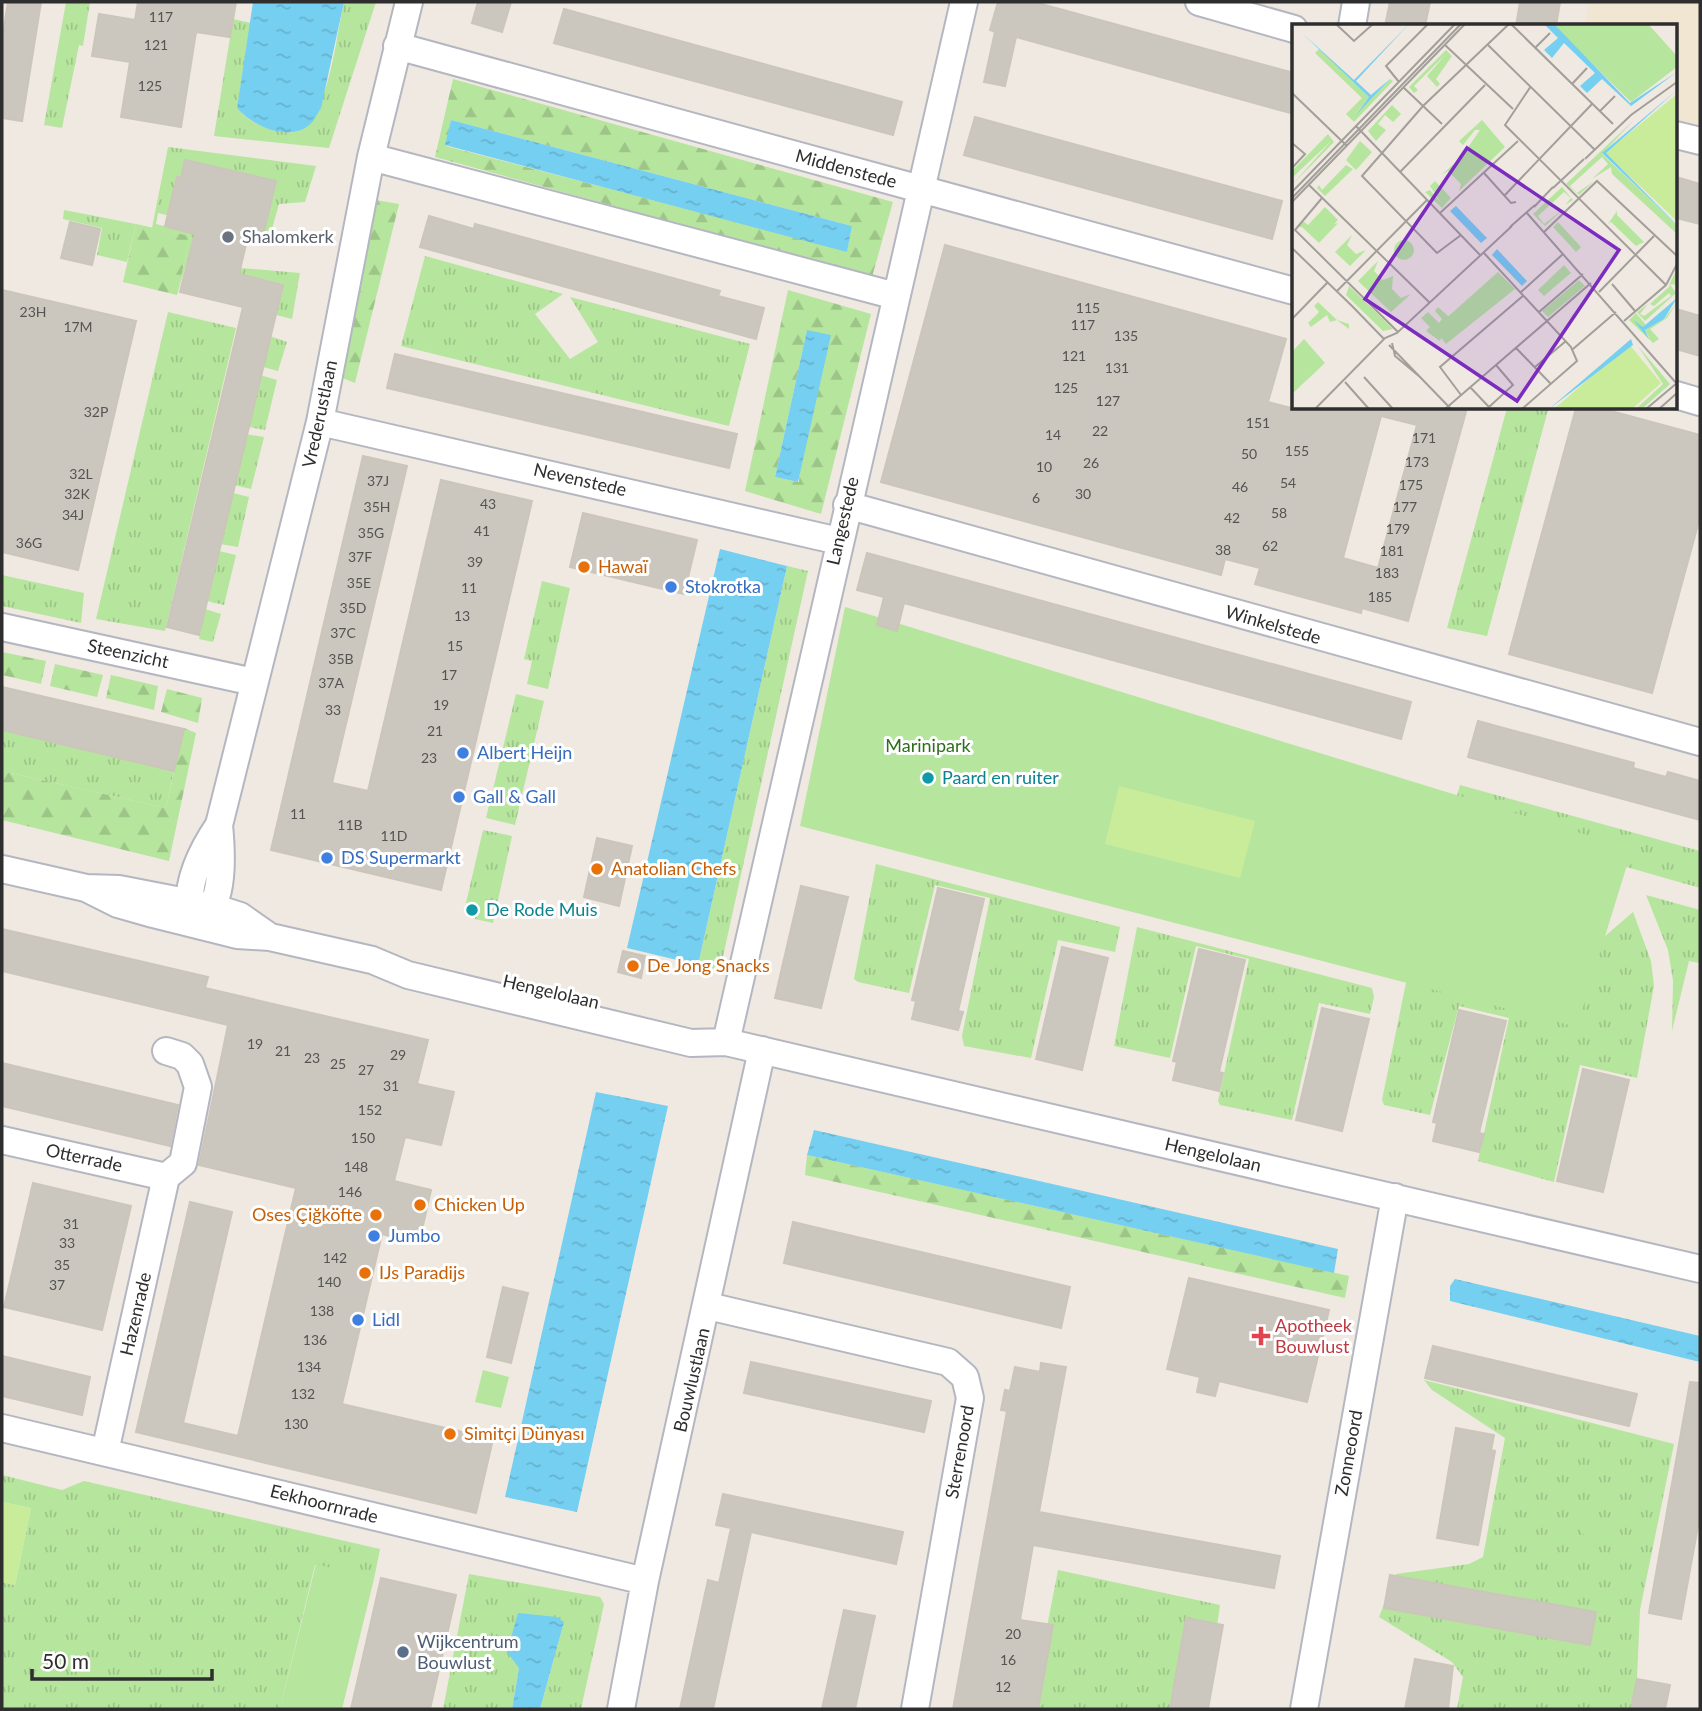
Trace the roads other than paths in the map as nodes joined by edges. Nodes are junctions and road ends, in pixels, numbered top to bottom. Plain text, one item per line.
1 (409, 2) edge
2 (964, 2) edge
3 (1199, 2) edge
4 (1356, 2) edge
5 (1352, 24) edge
6 (1292, 28) edge
7 (397, 46) junction
8 (1678, 136) edge
9 (1700, 141) edge
10 (372, 157) junction
11 (920, 189) junction
12 (1292, 290) edge
13 (896, 296) junction
14 (1678, 396) edge
15 (1700, 402) edge
16 (320, 422) junction
17 (847, 505) junction
18 (839, 541) junction
19 (2, 627) edge
20 (254, 682) junction
21 (1700, 742) edge
22 (2, 869) edge
23 (198, 911) junction
24 (726, 1042) junction
25 (762, 1050) junction
26 (166, 1051) dead end
27 (2, 1140) edge
28 (166, 1177) junction
29 (1395, 1197) junction
30 (1700, 1269) edge
31 (708, 1306) junction
32 (2, 1428) edge
33 (105, 1452) junction
34 (645, 1581) junction
35 (621, 1709) edge
36 (915, 1709) edge
37 (1304, 1709) edge

1 - 7 street, Vrederustlaan
2 - 11 street, Langestede
3 - 6 street
4 - 5 street
7 - 10 street, Vrederustlaan
7 - 11 street, Middenstede
8 - 9 street
10 - 13 street
10 - 16 street, Vrederustlaan
11 - 12 street, Middenstede
11 - 13 street, Langestede
13 - 17 street, Langestede
14 - 15 street
16 - 18 street, Nevenstede
16 - 20 street, Vrederustlaan
17 - 18 street, Langestede
17 - 21 street, Winkelstede
18 - 24 street, Langestede
19 - 20 street, Steenzicht
20 - 23 street, Vrederustlaan
22 - 23 street, Hengelolaan
23 - 24 street, Hengelolaan
24 - 25 street, Hengelolaan
25 - 29 street, Hengelolaan
25 - 31 street, Bouwlustlaan
26 - 28 street
27 - 28 street, Otterrade
28 - 33 street, Hazenrade
29 - 30 street, Hengelolaan
29 - 37 street, Zonneoord
31 - 34 street, Bouwlustlaan
31 - 36 street, Sterrenoord
32 - 33 street, Eekhoornrade
33 - 34 street, Eekhoornrade
34 - 35 street, Bouwlustlaan

